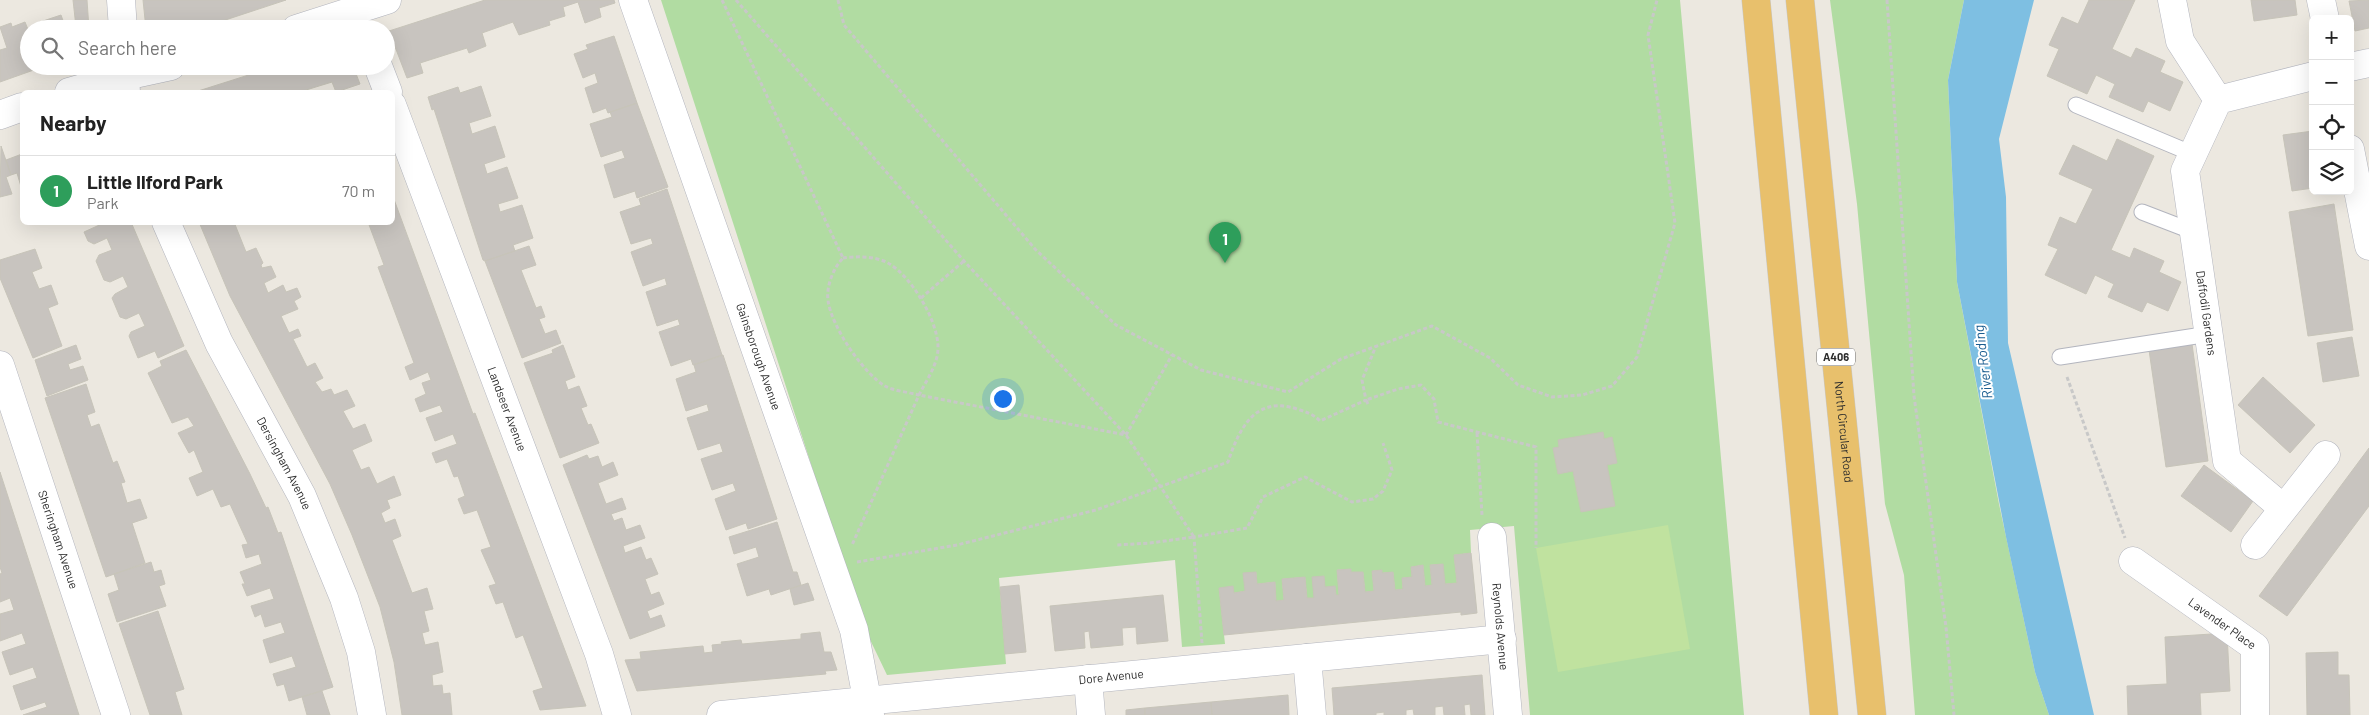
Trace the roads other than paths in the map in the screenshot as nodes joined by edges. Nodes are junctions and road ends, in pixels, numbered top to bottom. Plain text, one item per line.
1 (121, 0) edge
2 (387, 0) edge
3 (633, 0) edge
4 (1756, 0) edge
5 (1800, 0) edge
6 (2172, 0) edge
7 (2321, 0) edge
8 (2324, 15) edge
9 (122, 20) edge
10 (360, 20) edge
11 (2369, 63) edge
12 (2354, 66) edge
13 (381, 75) edge
14 (2309, 77) edge
15 (125, 78) edge
16 (85, 90) edge
17 (387, 90) edge
18 (2218, 100) junction
19 (2076, 105) dead end
20 (20, 109) edge
21 (395, 113) edge
22 (0, 115) edge
23 (2350, 150) edge
24 (2193, 154) junction
25 (2142, 212) dead end
26 (167, 225) edge
27 (2194, 232) junction
28 (2369, 246) edge
29 (2209, 334) junction
30 (2060, 357) road end
31 (0, 365) edge
32 (2326, 455) dead end
33 (2282, 508) junction
34 (1492, 543) road end
35 (2255, 545) dead end
36 (2133, 561) road end
37 (1502, 639) junction
38 (1308, 658) junction
39 (1088, 679) junction
40 (869, 708) edge
41 (116, 715) edge
42 (372, 715) edge
43 (618, 715) edge
44 (721, 715) edge
45 (1091, 715) edge
46 (1312, 715) edge
47 (1508, 715) edge
48 (1824, 715) edge
49 (1872, 715) edge
50 (2255, 715) edge

1 - 9 street
2 - 10 street
3 - 40 street, Gainsborough Avenue
4 - 48 highway
5 - 49 highway, North Circular Road / A406
6 - 18 street
7 - 8 street
11 - 12 street
13 - 17 street
14 - 18 street
15 - 16 street
18 - 24 street, Daffodil Gardens
19 - 24 lane
20 - 22 street
21 - 43 street, Landseer Avenue
23 - 28 street
24 - 27 street, Daffodil Gardens
25 - 27 lane
26 - 42 street, Dersingham Avenue
27 - 29 street, Daffodil Gardens
29 - 30 lane
29 - 33 street, Daffodil Gardens
31 - 41 street, Sheringham Avenue
32 - 33 street
33 - 35 street
34 - 37 street, Reynolds Avenue
36 - 50 street, Lavender Place
37 - 38 street, Dore Avenue
37 - 47 street, Reynolds Avenue
38 - 39 street, Dore Avenue
38 - 46 street
39 - 40 street, Dore Avenue
39 - 45 street
40 - 44 street, Dore Avenue

